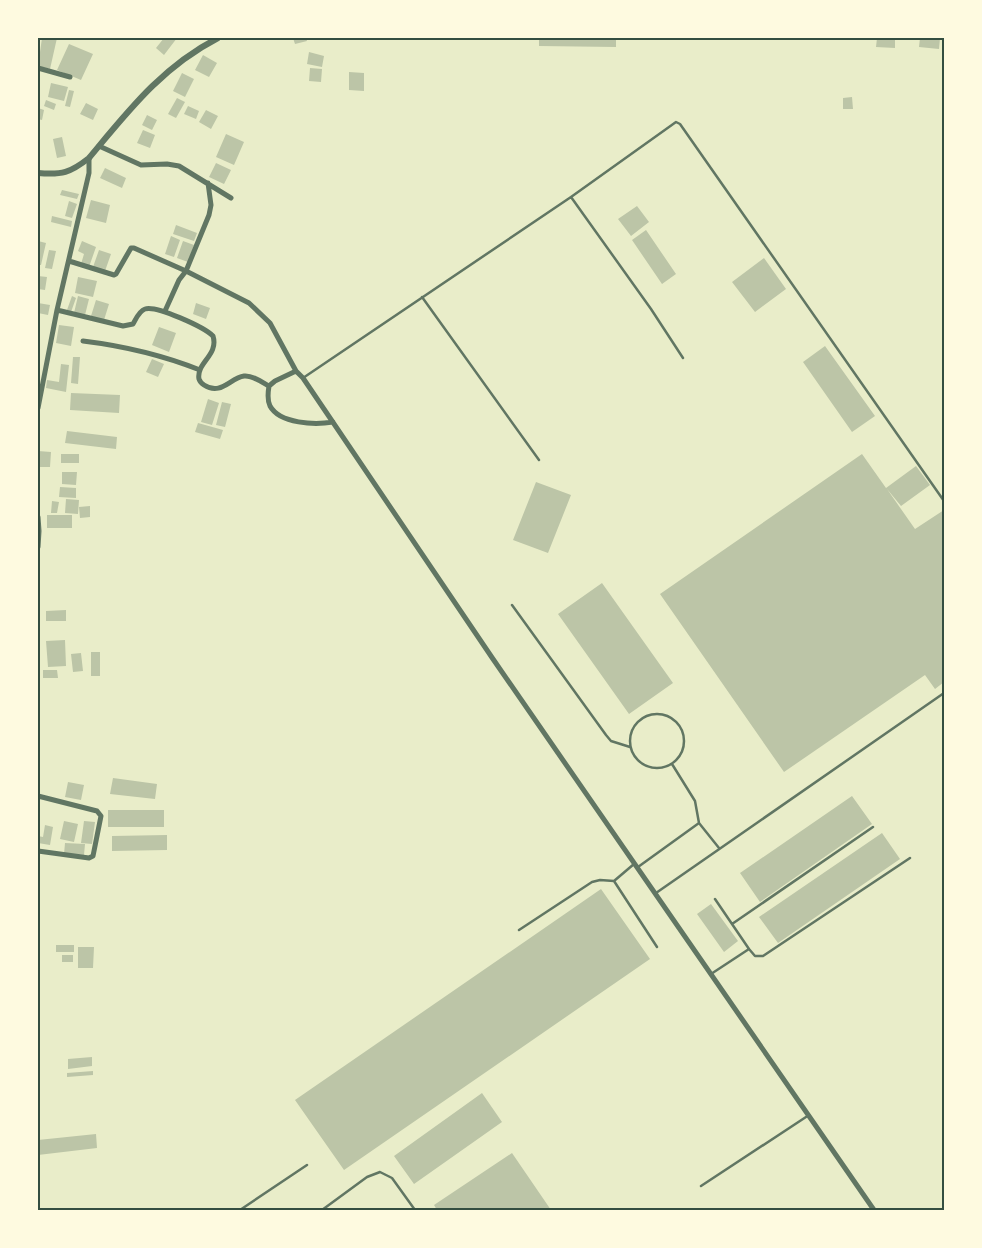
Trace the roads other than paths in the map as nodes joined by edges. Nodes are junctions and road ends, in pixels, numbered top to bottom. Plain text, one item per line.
1 (217, 38) edge
2 (38, 68) edge
3 (70, 77) dead end
4 (99, 146) junction
5 (90, 158) junction
6 (38, 173) edge
7 (208, 183) junction
8 (571, 197) junction
9 (231, 198) dead end
10 (69, 261) junction
11 (186, 271) junction
12 (422, 297) junction
13 (57, 310) junction
14 (165, 311) junction
15 (83, 341) dead end
16 (683, 358) dead end
17 (200, 370) junction
18 (296, 370) junction
19 (304, 378) junction
20 (269, 386) junction
21 (38, 408) edge
22 (332, 422) junction
23 (539, 460) dead end
24 (944, 501) edge
25 (38, 517) edge
26 (38, 547) edge
27 (512, 605) dead end
28 (944, 693) edge
29 (630, 747) junction
30 (672, 764) junction
31 (38, 796) edge
32 (699, 822) junction
33 (873, 827) dead end
34 (718, 848) junction
35 (38, 851) edge
36 (910, 858) dead end
37 (636, 865) junction
38 (614, 881) junction
39 (656, 893) junction
40 (715, 899) dead end
41 (732, 924) junction
42 (519, 930) dead end
43 (657, 947) dead end
44 (749, 949) junction
45 (711, 974) junction
46 (808, 1115) junction
47 (307, 1165) dead end
48 (701, 1186) dead end
49 (240, 1210) edge
50 (322, 1210) edge
51 (415, 1210) edge
52 (874, 1210) edge

1 - 4 street
2 - 3 street
4 - 5 street
4 - 7 street
5 - 6 street
5 - 10 street
7 - 9 street
7 - 11 street
8 - 12 lane
8 - 16 lane
8 - 24 lane
10 - 11 street
10 - 13 street
11 - 14 street
11 - 18 street
12 - 19 lane
12 - 23 lane
13 - 14 street
13 - 21 street
14 - 17 street
15 - 17 street
17 - 20 street
18 - 19 street
18 - 20 street
19 - 22 street
20 - 22 street
22 - 37 street
25 - 26 street
27 - 29 lane
28 - 34 lane
29 - 30 lane
29 - 30 lane
30 - 32 lane
31 - 35 street
32 - 34 lane
32 - 37 lane
33 - 41 lane
34 - 39 lane
36 - 44 lane
37 - 38 lane
37 - 39 street
38 - 42 lane
38 - 43 lane
39 - 45 street
40 - 41 lane
41 - 44 lane
44 - 45 lane
45 - 46 street
46 - 48 lane
46 - 52 street
47 - 49 lane
50 - 51 lane

